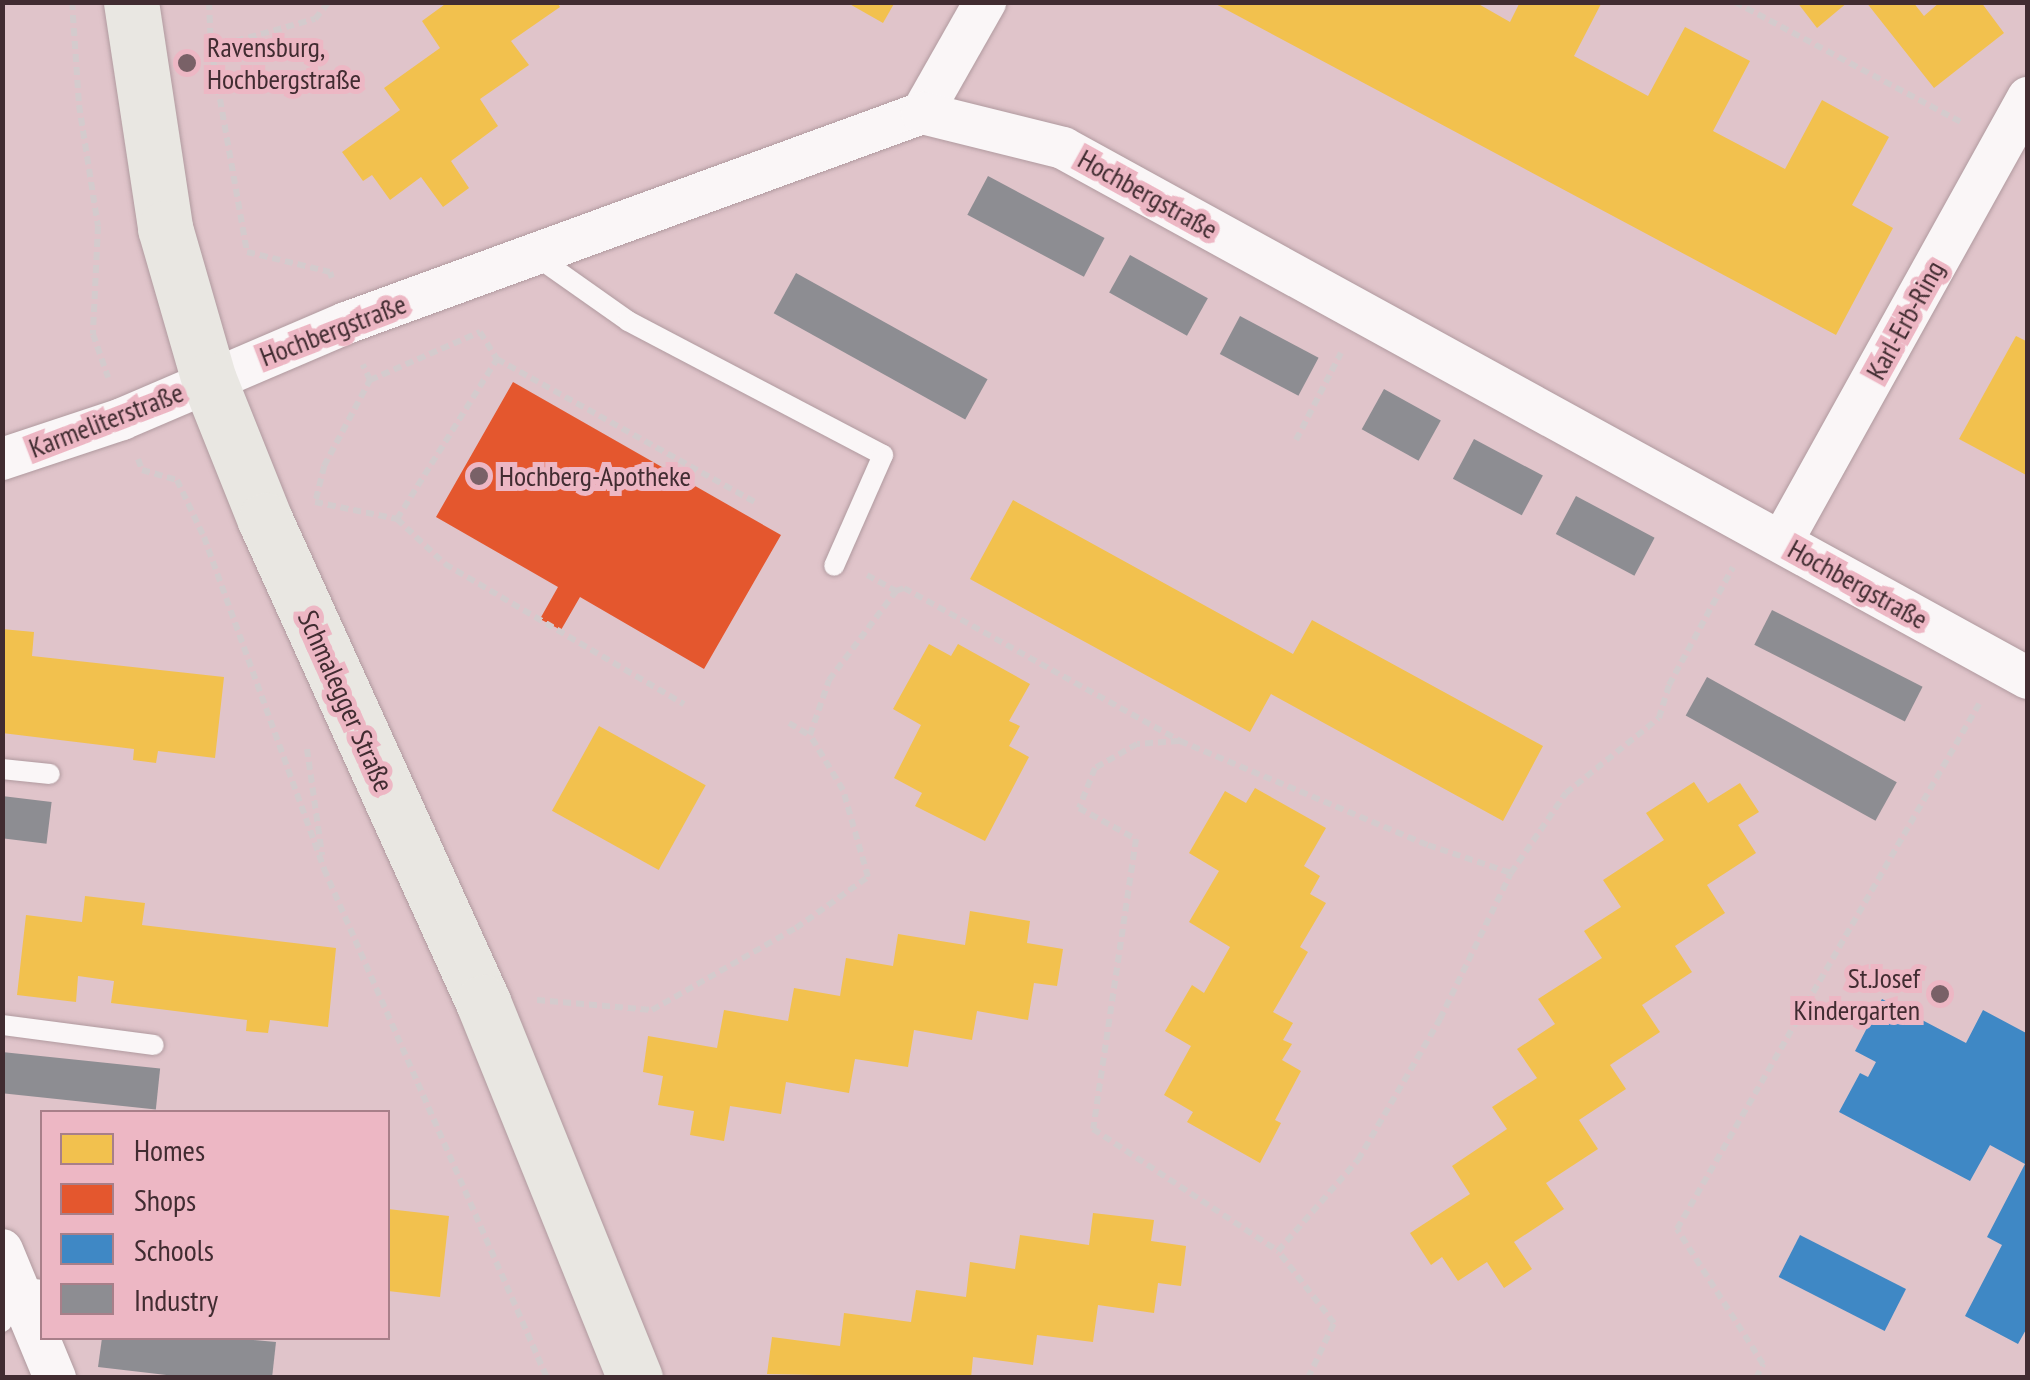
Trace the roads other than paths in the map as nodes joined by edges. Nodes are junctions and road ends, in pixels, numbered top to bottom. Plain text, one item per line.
1 (131, 2) edge
2 (985, 2) edge
3 (2028, 98) edge
4 (922, 113) junction
5 (534, 254) junction
6 (209, 380) junction
7 (2, 459) edge
8 (1769, 534) junction
9 (836, 562) road end
10 (2015, 671) edge
11 (2, 769) edge
12 (50, 774) dead end
13 (2, 1026) edge
14 (154, 1045) dead end
15 (16, 1287) edge
16 (55, 1378) edge
17 (635, 1378) edge

1 - 6 street, Schmalegger Straße
2 - 4 street
3 - 8 street, Karl-Erb-Ring
4 - 5 street, Hochbergstraße
4 - 8 street, Hochbergstraße
5 - 6 street, Hochbergstraße
5 - 9 lane
6 - 7 street, Karmeliterstraße
6 - 17 street, Schmalegger Straße
8 - 10 street, Hochbergstraße
11 - 12 lane
13 - 14 lane
15 - 16 street

